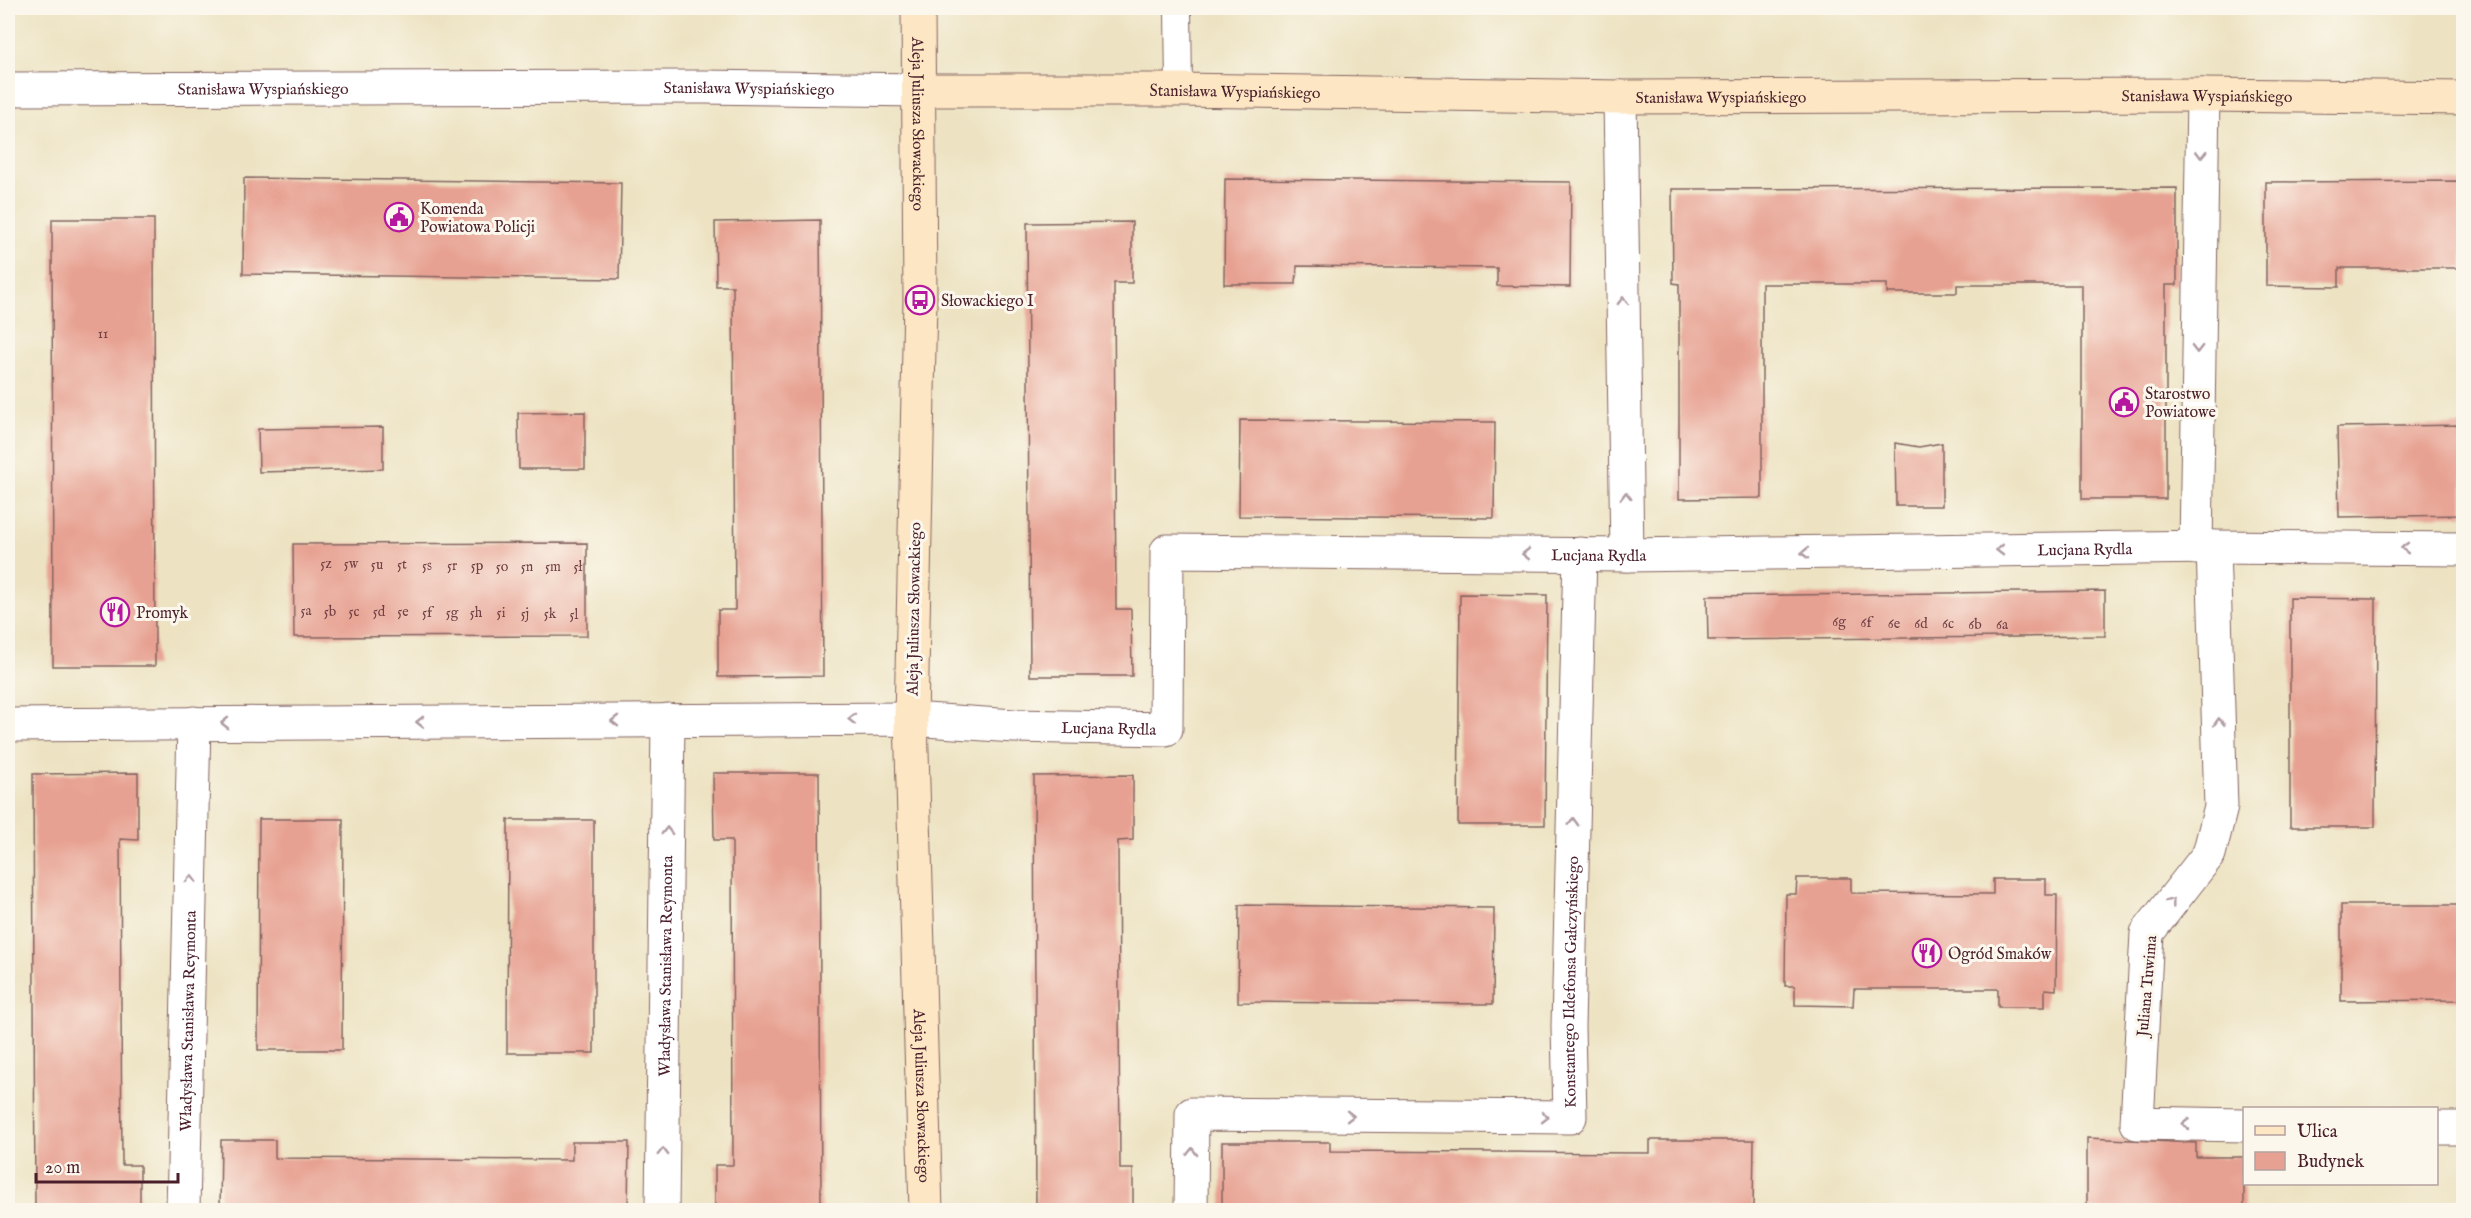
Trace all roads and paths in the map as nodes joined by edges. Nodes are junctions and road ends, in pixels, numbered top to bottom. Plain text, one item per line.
1 (918, 8) edge
2 (1178, 8) edge
3 (8, 89) edge
4 (920, 90) junction
5 (1179, 90) junction
6 (2203, 95) junction
7 (1620, 97) junction
8 (2463, 98) edge
9 (2205, 548) junction
10 (2463, 549) edge
11 (1580, 554) junction
12 (1627, 555) junction
13 (911, 719) junction
14 (668, 720) junction
15 (194, 723) junction
16 (8, 725) edge
17 (2243, 1125) edge
18 (2438, 1128) edge
19 (2463, 1128) edge
20 (183, 1210) edge
21 (663, 1210) edge
22 (926, 1210) edge
23 (1191, 1210) edge

1 - 4 street, Aleja Juliusza Słowackiego
2 - 5 lane
3 - 4 street, Stanisława Wyspiańskiego
4 - 5 street, Stanisława Wyspiańskiego
4 - 13 street, Aleja Juliusza Słowackiego
5 - 7 street, Stanisława Wyspiańskiego
6 - 7 street, Stanisława Wyspiańskiego
6 - 8 street, Stanisława Wyspiańskiego
6 -> 9 street
12 -> 7 street
10 -> 9 street, Lucjana Rydla
9 -> 12 street, Lucjana Rydla
17 -> 9 street, Juliana Tuwima
11 - 12 street, Lucjana Rydla
11 -> 13 street, Lucjana Rydla
23 -> 11 street, Konstantego Ildefonsa Gałczyńskiego
13 -> 14 street
13 - 22 street, Aleja Juliusza Słowackiego
14 -> 15 street
21 -> 14 street, Władysława Stanisława Reymonta
15 - 16 street
20 -> 15 street, Władysława Stanisława Reymonta
18 - 19 street

